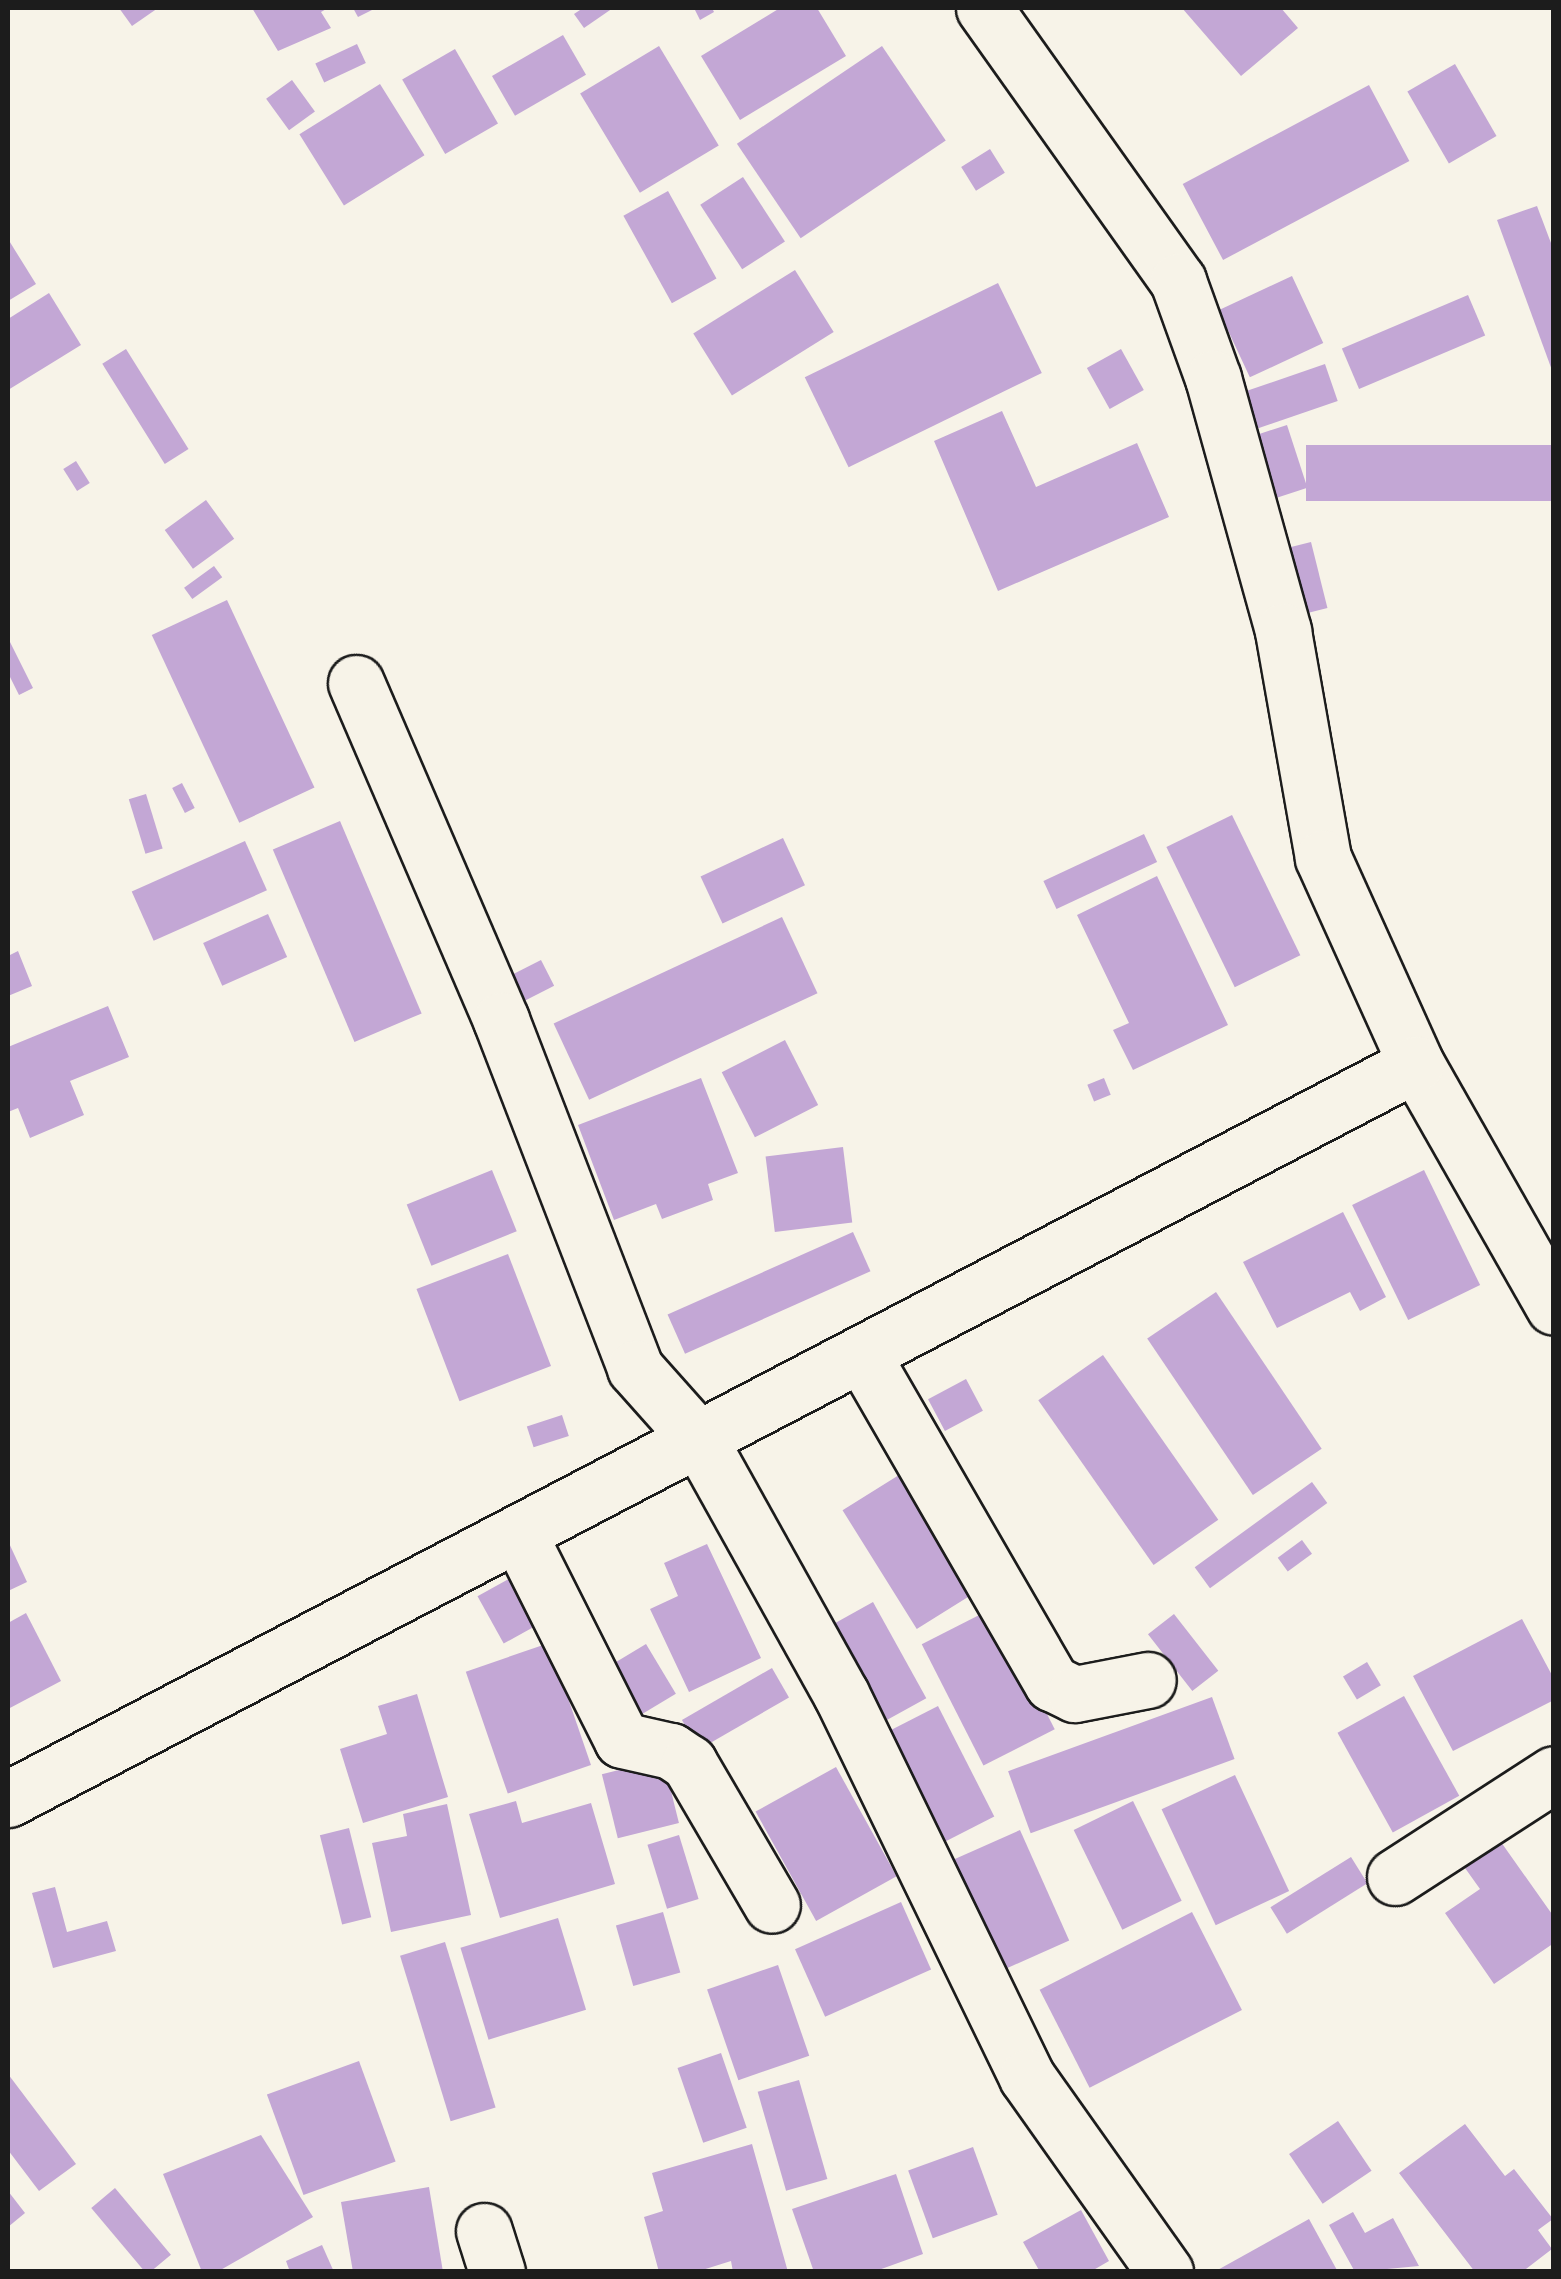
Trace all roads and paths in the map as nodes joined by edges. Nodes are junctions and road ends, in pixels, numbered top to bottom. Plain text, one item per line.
1 (984, 8) edge
2 (356, 684) dead end
3 (1416, 1064) junction
4 (1554, 1308) edge
5 (863, 1356) junction
6 (700, 1441) junction
7 (519, 1536) junction
8 (1148, 1680) dead end
9 (1554, 1774) edge
10 (8, 1799) edge
11 (1396, 1878) dead end
12 (772, 1905) dead end
13 (1164, 2272) edge

1 - 3 street
2 - 6 street
3 - 4 street
3 - 5 street
5 - 6 street
5 - 8 street
6 - 7 street
6 - 13 street
7 - 10 street
7 - 12 street
9 - 11 street

